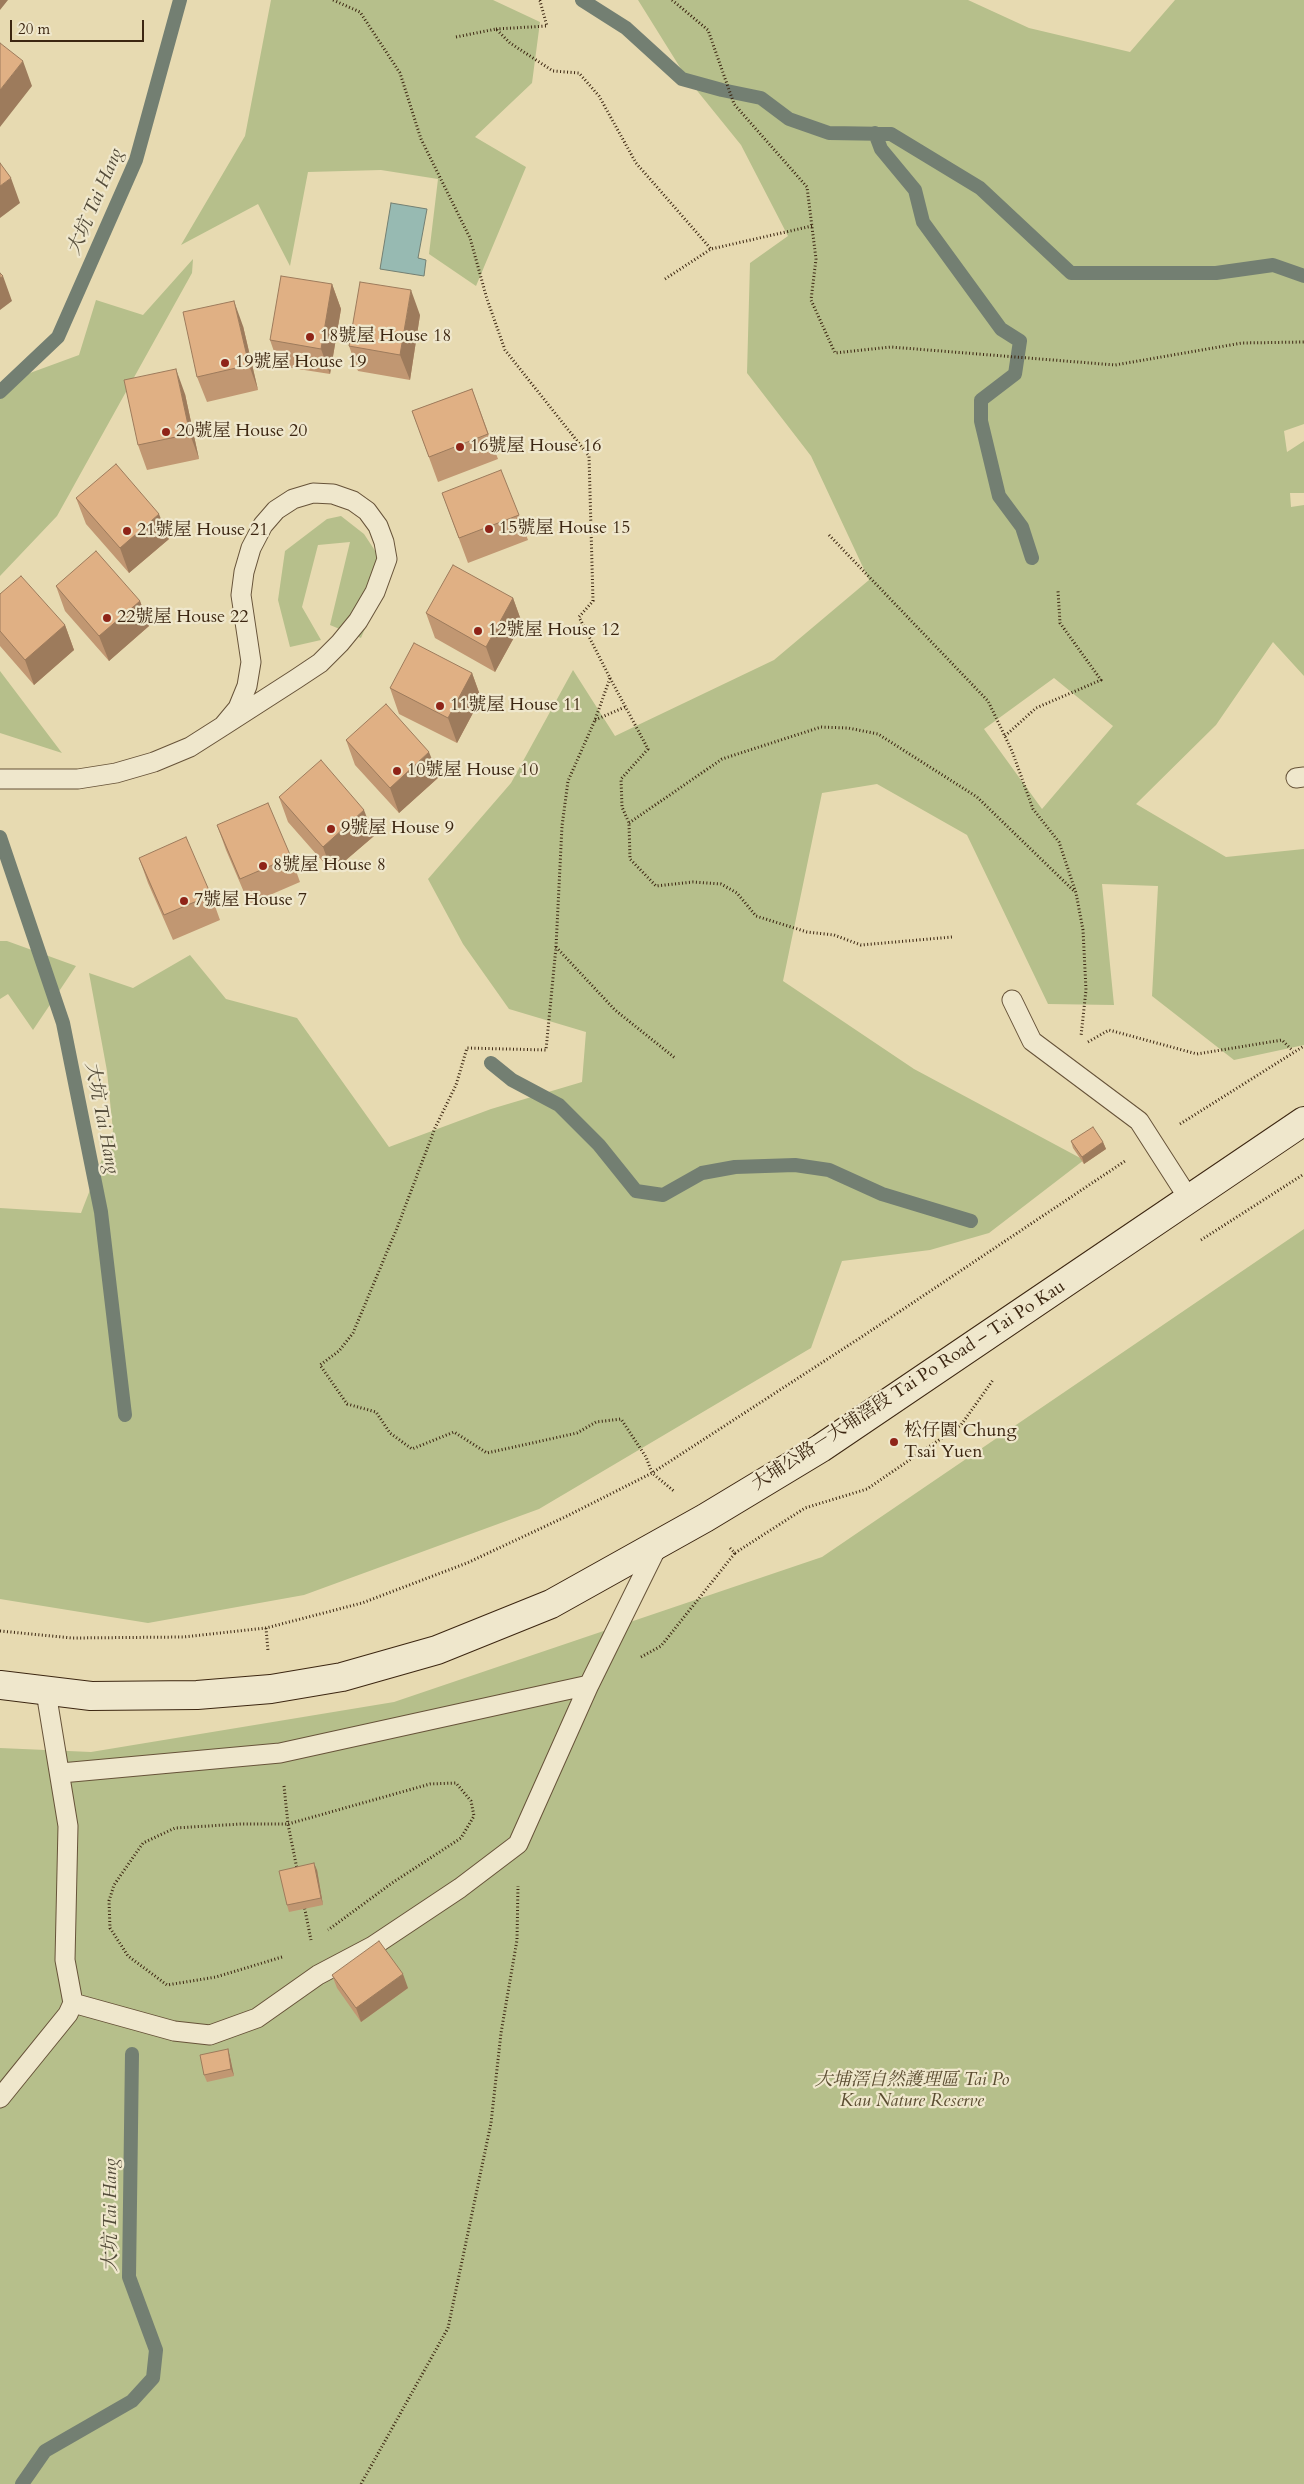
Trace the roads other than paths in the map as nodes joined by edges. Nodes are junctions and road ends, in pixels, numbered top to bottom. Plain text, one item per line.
1 (223, 726) junction
2 (0, 779) edge
3 (1012, 1000) dead end
4 (1304, 1120) edge
5 (1189, 1198) junction
6 (658, 1545) junction
7 (0, 1685) edge
8 (589, 1685) junction
9 (46, 1692) junction
10 (61, 1773) junction
11 (72, 2002) junction
12 (0, 2098) edge

1 - 1 lane
1 - 2 lane
3 - 5 lane
4 - 5 main road, 大埔公路－大埔滘段 Tai Po Road – Tai Po Kau
5 - 6 main road, 大埔公路－大埔滘段 Tai Po Road – Tai Po Kau
6 - 8 lane
6 - 9 main road, 大埔公路－大埔滘段 Tai Po Road – Tai Po Kau
7 - 9 main road, 大埔公路－大埔滘段 Tai Po Road – Tai Po Kau
8 - 10 lane
8 - 11 lane
9 - 10 lane
10 - 11 lane
11 - 12 lane

